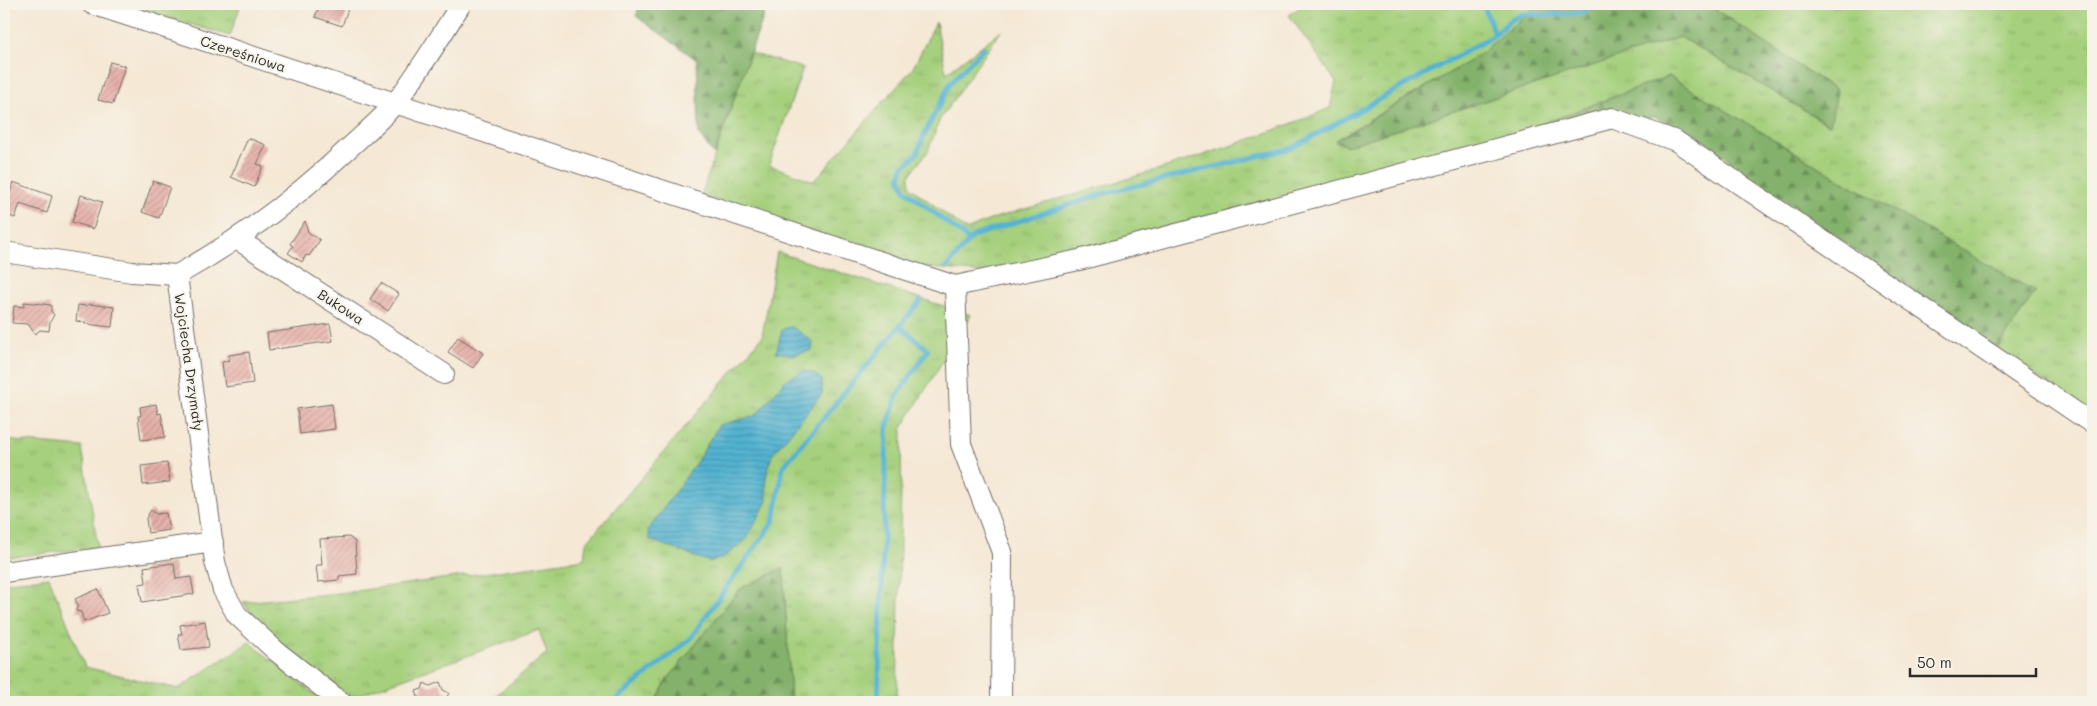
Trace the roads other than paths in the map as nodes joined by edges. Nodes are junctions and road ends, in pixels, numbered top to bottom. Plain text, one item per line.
1 (92, 4) edge
2 (461, 4) edge
3 (395, 104) junction
4 (237, 239) junction
5 (4, 252) edge
6 (177, 275) junction
7 (955, 286) junction
8 (444, 374) dead end
9 (2093, 424) edge
10 (213, 542) junction
11 (4, 572) edge
12 (341, 702) edge
13 (1001, 702) edge

1 - 3 street, Czereśniowa
2 - 3 street, Wojciecha Drzymały
3 - 4 street, Wojciecha Drzymały
3 - 7 street, Czereśniowa
4 - 6 street, Wojciecha Drzymały
4 - 8 street, Bukowa
5 - 6 street
6 - 10 street, Wojciecha Drzymały
7 - 9 street
7 - 13 street
10 - 11 street
10 - 12 street, Wojciecha Drzymały

